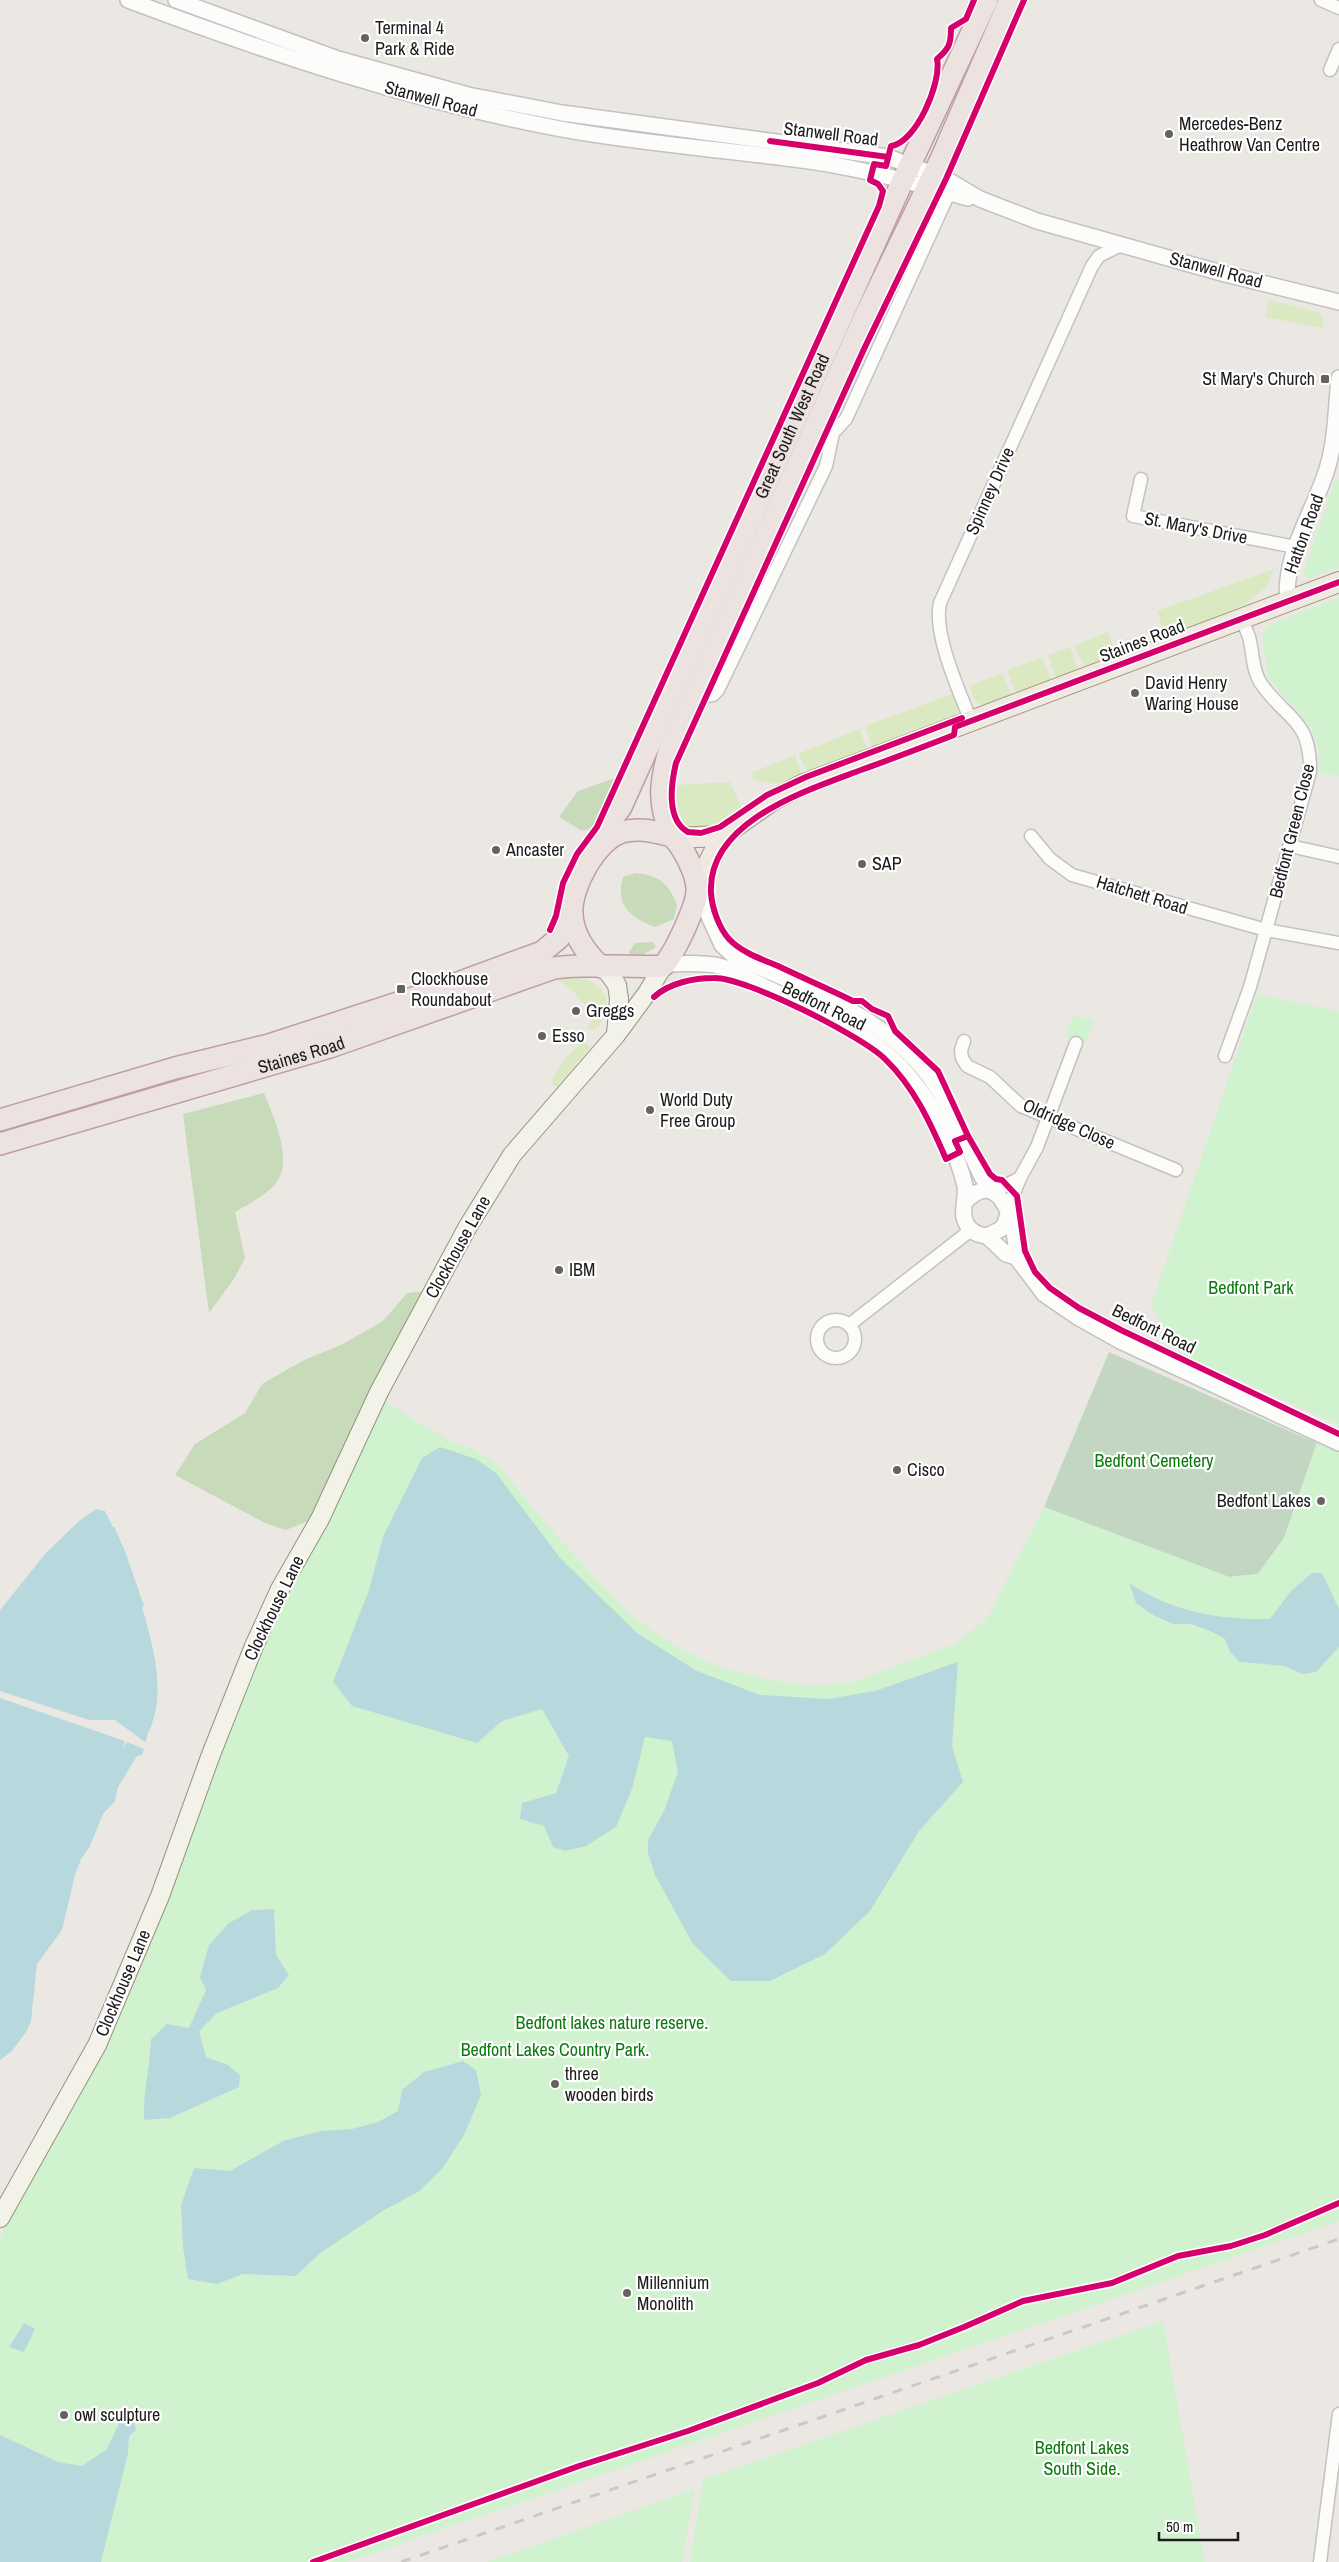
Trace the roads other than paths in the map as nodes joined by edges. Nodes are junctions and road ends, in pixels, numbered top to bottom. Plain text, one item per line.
1 (128, 0) edge
2 (176, 0) edge
3 (987, 0) edge
4 (1010, 0) edge
5 (1339, 49) edge
6 (1330, 70) dead end
7 (919, 176) junction
8 (949, 192) junction
9 (980, 199) junction
10 (1096, 238) junction
11 (1121, 245) junction
12 (1092, 266) junction
13 (1339, 302) edge
14 (1339, 378) edge
15 (825, 429) junction
16 (1333, 467) edge
17 (1142, 479) dead end
18 (1296, 548) junction
19 (1339, 582) edge
20 (1288, 602) junction
21 (1242, 619) junction
22 (971, 721) junction
23 (722, 836) junction
24 (1031, 836) dead end
25 (673, 837) junction
26 (1290, 846) junction
27 (598, 850) junction
28 (1339, 857) edge
29 (697, 888) junction
30 (571, 912) junction
31 (1266, 930) junction
32 (1339, 943) edge
33 (664, 965) junction
34 (602, 967) junction
35 (616, 1035) junction
36 (964, 1041) dead end
37 (1076, 1043) dead end
38 (1225, 1056) dead end
39 (1046, 1117) junction
40 (0, 1120) edge
41 (0, 1144) edge
42 (1176, 1170) dead end
43 (1020, 1178) junction
44 (993, 1192) junction
45 (966, 1201) junction
46 (1008, 1212) junction
47 (971, 1230) junction
48 (987, 1236) junction
49 (1016, 1257) junction
50 (849, 1324) dead end
51 (1339, 1443) edge
52 (0, 2218) edge
53 (1339, 2414) edge
54 (1320, 2562) edge

1 - 7 street, Stanwell Road
2 - 7 street, Stanwell Road
3 - 7 highway, Great South West Road
4 - 7 highway, Great South West Road
5 - 6 street
7 - 8 street, Stanwell Road
7 - 9 street, Stanwell Road
7 - 15 highway, Great South West Road
7 - 27 highway, Great South West Road
8 - 9 street, Stanwell Road
8 - 15 street
9 - 10 street, Stanwell Road
10 - 11 street, Stanwell Road
10 - 12 street, Spinney Drive
11 - 12 street, Spinney Drive
11 - 13 street, Stanwell Road
12 - 22 street, Spinney Drive
14 - 16 street, Hatton Road
15 - 25 highway, Great South West Road
16 - 18 street, Hatton Road
17 - 18 street, St. Mary's Drive
18 - 20 street, Hatton Road
19 - 20 main road, Staines Road
20 - 21 main road, Staines Road
21 - 22 main road, Staines Road
21 - 26 street, Bedfont Green Close
22 - 23 main road, Staines Road
23 - 25 main road
23 - 29 main road, Staines Road
24 - 31 street, Hatchett Road
25 - 27 highway
25 - 29 highway
26 - 28 street
26 - 31 street, Bedfont Green Close
27 - 30 highway
29 - 33 highway
29 - 44 street, Bedfont Road
30 - 34 highway
30 - 40 highway, Staines Road
31 - 32 street, Hatchett Road
31 - 38 street, Bedfont Green Close
33 - 34 highway
33 - 35 main road, Clockhouse Lane
33 - 45 street, Bedfont Road
34 - 35 main road
34 - 41 highway, Staines Road
35 - 52 main road, Clockhouse Lane
36 - 39 street, Oldridge Close
37 - 39 street
39 - 42 street, Oldridge Close
39 - 43 street
43 - 44 street
43 - 46 street
44 - 45 street
44 - 46 street, Bedfont Road
45 - 47 street, Bedfont Road
46 - 48 street
46 - 49 street, Bedfont Road
47 - 48 street, Bedfont Road
47 - 50 street
48 - 49 street, Bedfont Road
49 - 51 street, Bedfont Road
53 - 54 street

